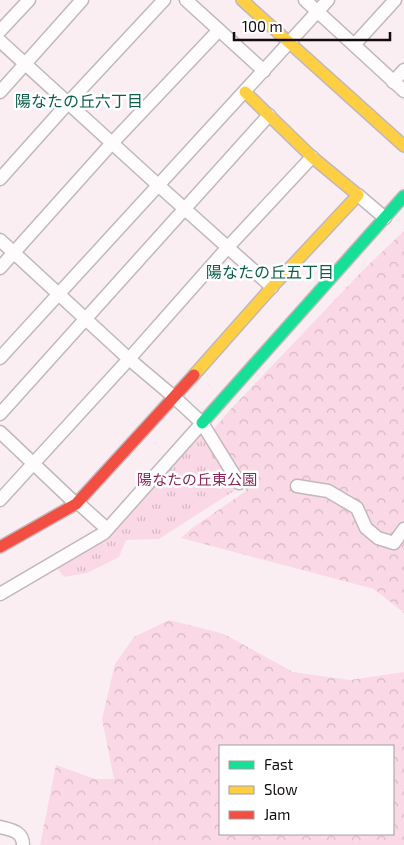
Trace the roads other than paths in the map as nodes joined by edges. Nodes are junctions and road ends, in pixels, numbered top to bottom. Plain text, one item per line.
1 (29, 0) edge
2 (82, 0) edge
3 (164, 0) edge
4 (186, 0) edge
5 (242, 0) edge
6 (305, 0) edge
7 (328, 0) edge
8 (395, 0) edge
9 (318, 12) junction
10 (219, 30) junction
11 (0, 31) edge
12 (0, 41) edge
13 (290, 43) junction
14 (354, 45) junction
15 (25, 64) junction
16 (404, 70) edge
17 (264, 71) junction
18 (393, 82) junction
19 (404, 91) edge
20 (0, 92) edge
21 (245, 92) junction
22 (68, 103) junction
23 (269, 115) junction
24 (112, 143) junction
25 (404, 146) edge
26 (312, 157) junction
27 (0, 179) edge
28 (158, 185) junction
29 (358, 195) junction
30 (404, 196) edge
31 (185, 209) junction
32 (385, 218) junction
33 (0, 240) edge
34 (228, 247) junction
35 (14, 253) junction
36 (0, 268) edge
37 (272, 287) junction
38 (59, 294) junction
39 (86, 318) junction
40 (0, 358) edge
41 (129, 359) junction
42 (174, 397) junction
43 (0, 414) edge
44 (202, 423) junction
45 (0, 432) edge
46 (33, 463) junction
47 (239, 483) dead end
48 (297, 486) dead end
49 (0, 500) edge
50 (77, 503) junction
51 (107, 529) junction
52 (404, 529) edge
53 (0, 547) edge
54 (0, 594) edge
55 (0, 828) edge
56 (23, 845) edge

1 - 11 street
2 - 15 street
3 - 22 street
4 - 10 street
5 - 13 street
6 - 9 street
7 - 9 street
8 - 14 street
9 - 13 street
9 - 14 street
10 - 17 street
10 - 24 street
12 - 15 street
13 - 17 street
13 - 25 street
14 - 18 street
15 - 20 street
15 - 22 street
16 - 18 street
17 - 21 street
18 - 19 street
21 - 23 street
21 - 28 street
22 - 24 street
22 - 27 street
23 - 26 street
23 - 31 street
24 - 28 street
24 - 35 street
26 - 29 street
26 - 34 street
28 - 31 street
28 - 38 street
29 - 32 street
29 - 37 street
30 - 32 street
31 - 34 street
31 - 39 street
32 - 44 street
33 - 35 street
34 - 37 street
34 - 41 street
35 - 36 street
35 - 38 street
37 - 42 street
38 - 39 street
38 - 40 street
39 - 41 street
39 - 43 street
41 - 42 street
41 - 46 street
42 - 44 street
42 - 50 street
44 - 47 street
44 - 51 street
45 - 46 street
46 - 49 street
46 - 50 street
48 - 52 street
50 - 51 street
50 - 53 street
51 - 54 street
55 - 56 street

